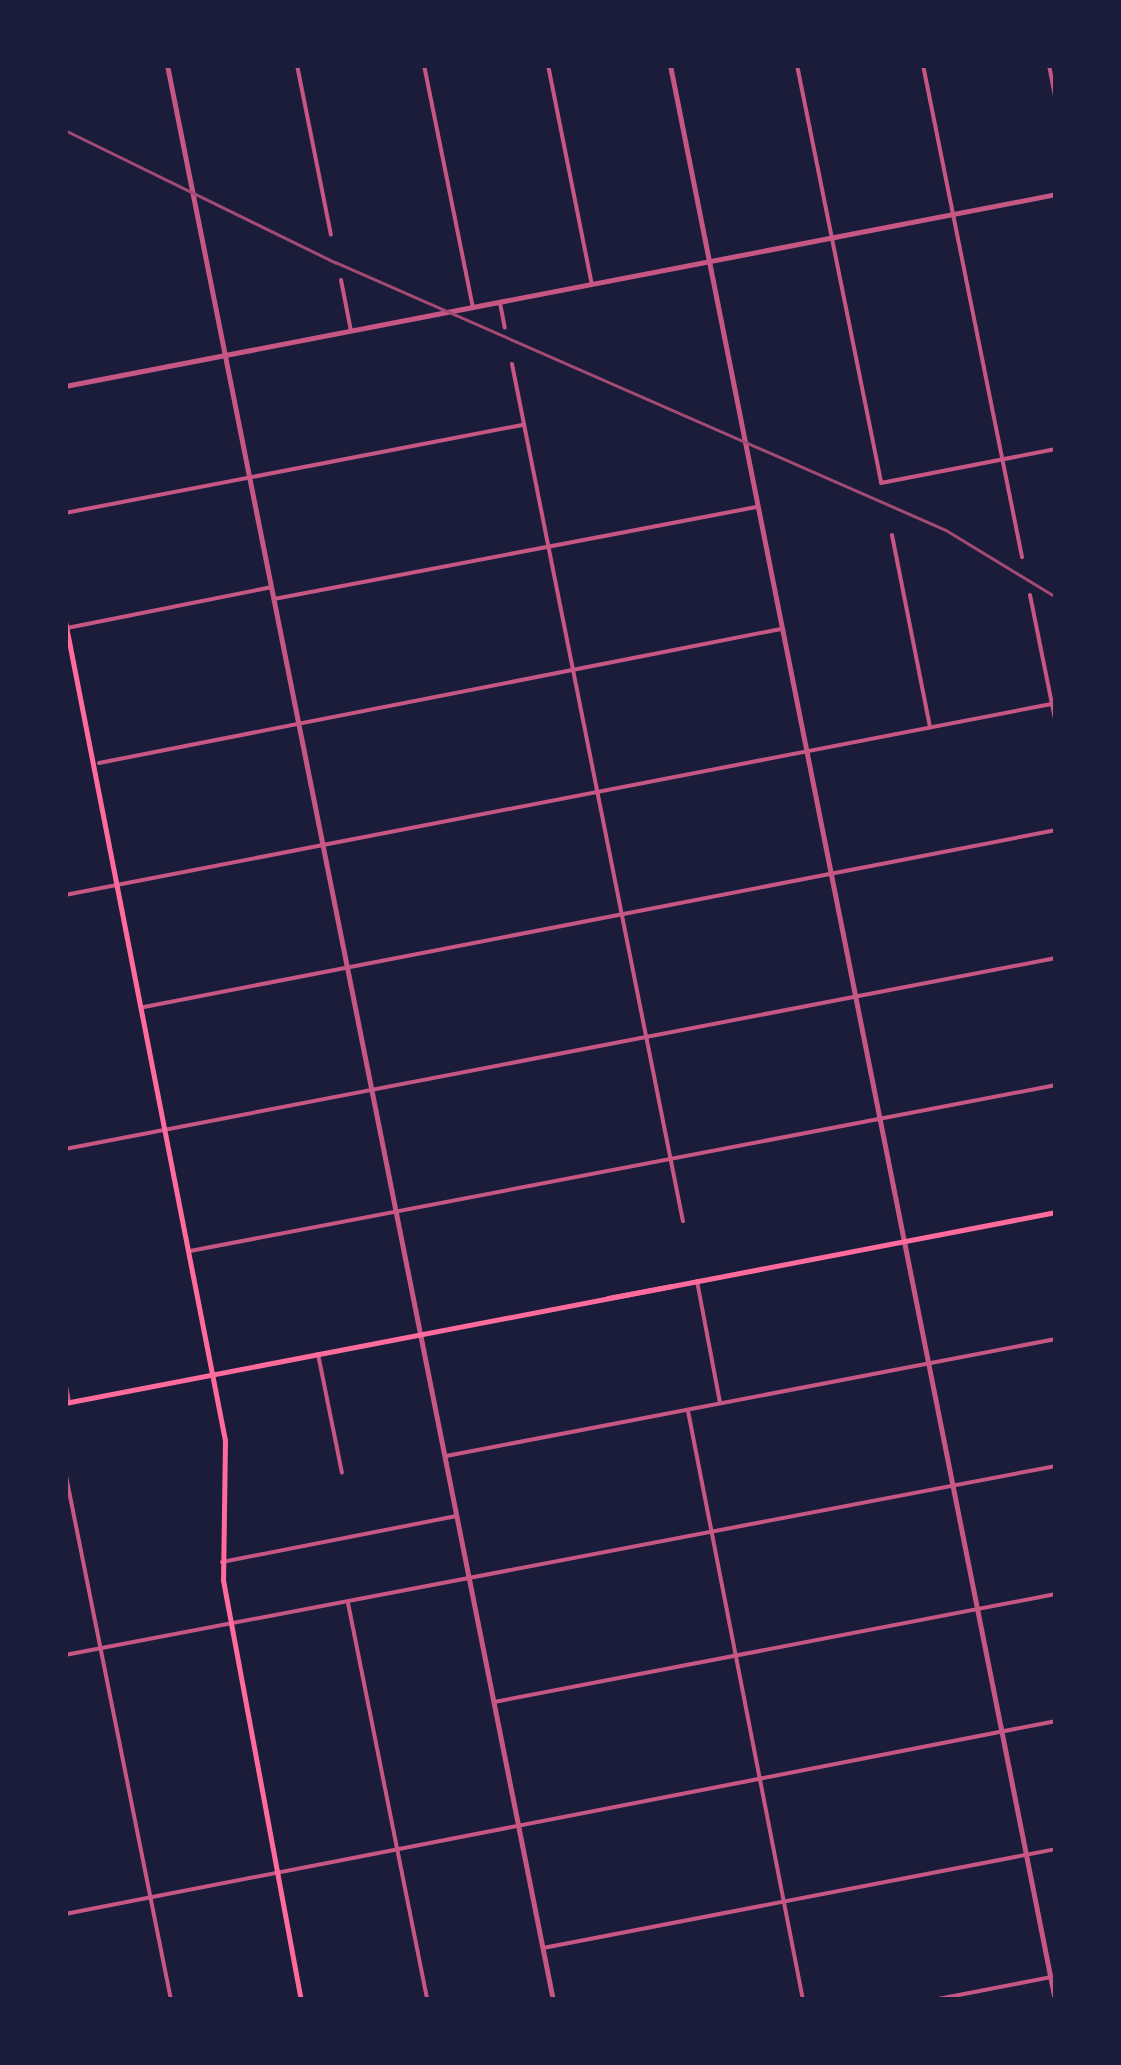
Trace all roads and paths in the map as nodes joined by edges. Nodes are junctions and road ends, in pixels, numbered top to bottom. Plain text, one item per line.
1 (167, 65) edge
2 (297, 65) edge
3 (424, 65) edge
4 (548, 65) edge
5 (670, 65) edge
6 (797, 65) edge
7 (923, 65) edge
8 (1049, 65) edge
9 (1056, 101) edge
10 (1056, 194) edge
11 (953, 214) junction
12 (331, 235) dead end
13 (832, 238) junction
14 (710, 262) junction
15 (341, 280) dead end
16 (592, 284) junction
17 (500, 302) junction
18 (473, 308) junction
19 (505, 328) dead end
20 (351, 332) junction
21 (226, 356) junction
22 (512, 364) dead end
23 (65, 386) edge
24 (524, 425) junction
25 (1056, 449) edge
26 (1002, 460) junction
27 (250, 478) junction
28 (759, 506) junction
29 (65, 513) edge
30 (892, 536) dead end
31 (548, 546) junction
32 (1022, 556) dead end
33 (272, 588) junction
34 (1030, 595) dead end
35 (274, 599) junction
36 (66, 624) edge
37 (784, 628) junction
38 (573, 669) junction
39 (1054, 703) edge
40 (299, 723) junction
41 (1056, 724) edge
42 (930, 727) junction
43 (808, 750) junction
44 (99, 762) junction
45 (597, 792) junction
46 (1056, 830) edge
47 (324, 845) junction
48 (832, 873) junction
49 (122, 884) junction
50 (65, 895) edge
51 (622, 914) junction
52 (1056, 958) edge
53 (348, 968) junction
54 (857, 996) junction
55 (144, 1007) junction
56 (646, 1037) junction
57 (1056, 1085) edge
58 (373, 1090) junction
59 (881, 1118) junction
60 (167, 1130) junction
61 (65, 1149) edge
62 (671, 1160) junction
63 (397, 1212) junction
64 (1056, 1212) edge
65 (683, 1221) dead end
66 (907, 1240) junction
67 (190, 1251) junction
68 (697, 1280) junction
69 (422, 1334) junction
70 (1056, 1339) edge
71 (318, 1354) junction
72 (930, 1363) junction
73 (212, 1375) junction
74 (65, 1381) edge
75 (67, 1403) edge
76 (720, 1403) junction
77 (688, 1410) junction
78 (446, 1456) junction
79 (1056, 1466) edge
80 (65, 1471) edge
81 (342, 1473) dead end
82 (954, 1486) junction
83 (458, 1516) junction
84 (712, 1532) junction
85 (222, 1562) junction
86 (470, 1579) junction
87 (1056, 1594) edge
88 (348, 1602) junction
89 (978, 1609) junction
90 (229, 1624) junction
91 (101, 1649) junction
92 (65, 1656) edge
93 (736, 1656) junction
94 (494, 1702) junction
95 (1056, 1721) edge
96 (1002, 1731) junction
97 (760, 1778) junction
98 (518, 1825) junction
99 (398, 1848) junction
100 (1056, 1849) edge
101 (1026, 1855) junction
102 (274, 1873) junction
103 (150, 1897) junction
104 (784, 1902) junction
105 (65, 1914) edge
106 (543, 1948) junction
107 (1053, 1976) edge
108 (171, 2000) edge
109 (301, 2000) edge
110 (428, 2000) edge
111 (553, 2000) edge
112 (804, 2000) edge
113 (933, 2000) edge
114 (1055, 2000) edge

1 - 21 street
2 - 12 street
3 - 18 street
4 - 16 street
5 - 14 street
6 - 13 street
7 - 11 street
8 - 9 street
10 - 11 street
11 - 13 street
11 - 26 street
13 - 14 street
13 - 26 street
14 - 16 street
14 - 28 street
15 - 20 street
16 - 17 street
17 - 18 street
17 - 19 street
18 - 20 street
20 - 21 street
21 - 23 street
21 - 27 street
22 - 24 street
24 - 27 street
24 - 31 street
25 - 26 street
26 - 32 street
27 - 29 street
27 - 33 street
28 - 31 street
28 - 37 street
30 - 42 street
31 - 35 street
31 - 38 street
33 - 35 street
33 - 36 street
34 - 39 street
35 - 40 street
36 - 44 main road
37 - 38 street
37 - 43 street
38 - 40 street
38 - 45 street
39 - 41 street
39 - 42 street
40 - 44 street
40 - 47 street
42 - 43 street
43 - 45 street
43 - 48 street
44 - 49 main road
45 - 47 street
45 - 51 street
46 - 48 street
47 - 49 street
47 - 53 street
48 - 51 street
48 - 54 street
49 - 50 street
49 - 55 main road
51 - 53 street
51 - 56 street
52 - 54 street
53 - 55 street
53 - 58 street
54 - 56 street
54 - 59 street
55 - 60 main road
56 - 58 street
56 - 62 street
57 - 59 street
58 - 60 street
58 - 63 street
59 - 62 street
59 - 66 street
60 - 61 street
60 - 67 main road
62 - 63 street
62 - 65 street
63 - 67 street
63 - 69 street
64 - 66 main road
66 - 68 main road
66 - 72 street
67 - 73 main road
68 - 69 main road
68 - 76 street
69 - 71 main road
69 - 78 street
70 - 72 street
71 - 73 main road
71 - 81 street
72 - 76 street
72 - 82 street
73 - 75 main road
73 - 85 main road
74 - 75 street
76 - 77 street
77 - 78 street
77 - 84 street
78 - 83 street
79 - 82 street
80 - 91 street
82 - 84 street
82 - 89 street
83 - 85 street
83 - 86 street
84 - 86 street
84 - 93 street
85 - 90 main road
86 - 88 street
86 - 94 street
87 - 89 street
88 - 90 street
88 - 99 street
89 - 93 street
89 - 96 street
90 - 91 street
90 - 102 main road
91 - 92 street
91 - 103 street
93 - 94 street
93 - 97 street
94 - 98 street
95 - 96 street
96 - 97 street
96 - 101 street
97 - 98 street
97 - 104 street
98 - 99 street
98 - 106 street
99 - 102 street
99 - 110 street
100 - 101 street
101 - 104 street
101 - 107 street
102 - 103 street
102 - 109 main road
103 - 105 street
103 - 108 street
104 - 106 street
104 - 112 street
106 - 111 street
107 - 113 street
107 - 114 street

